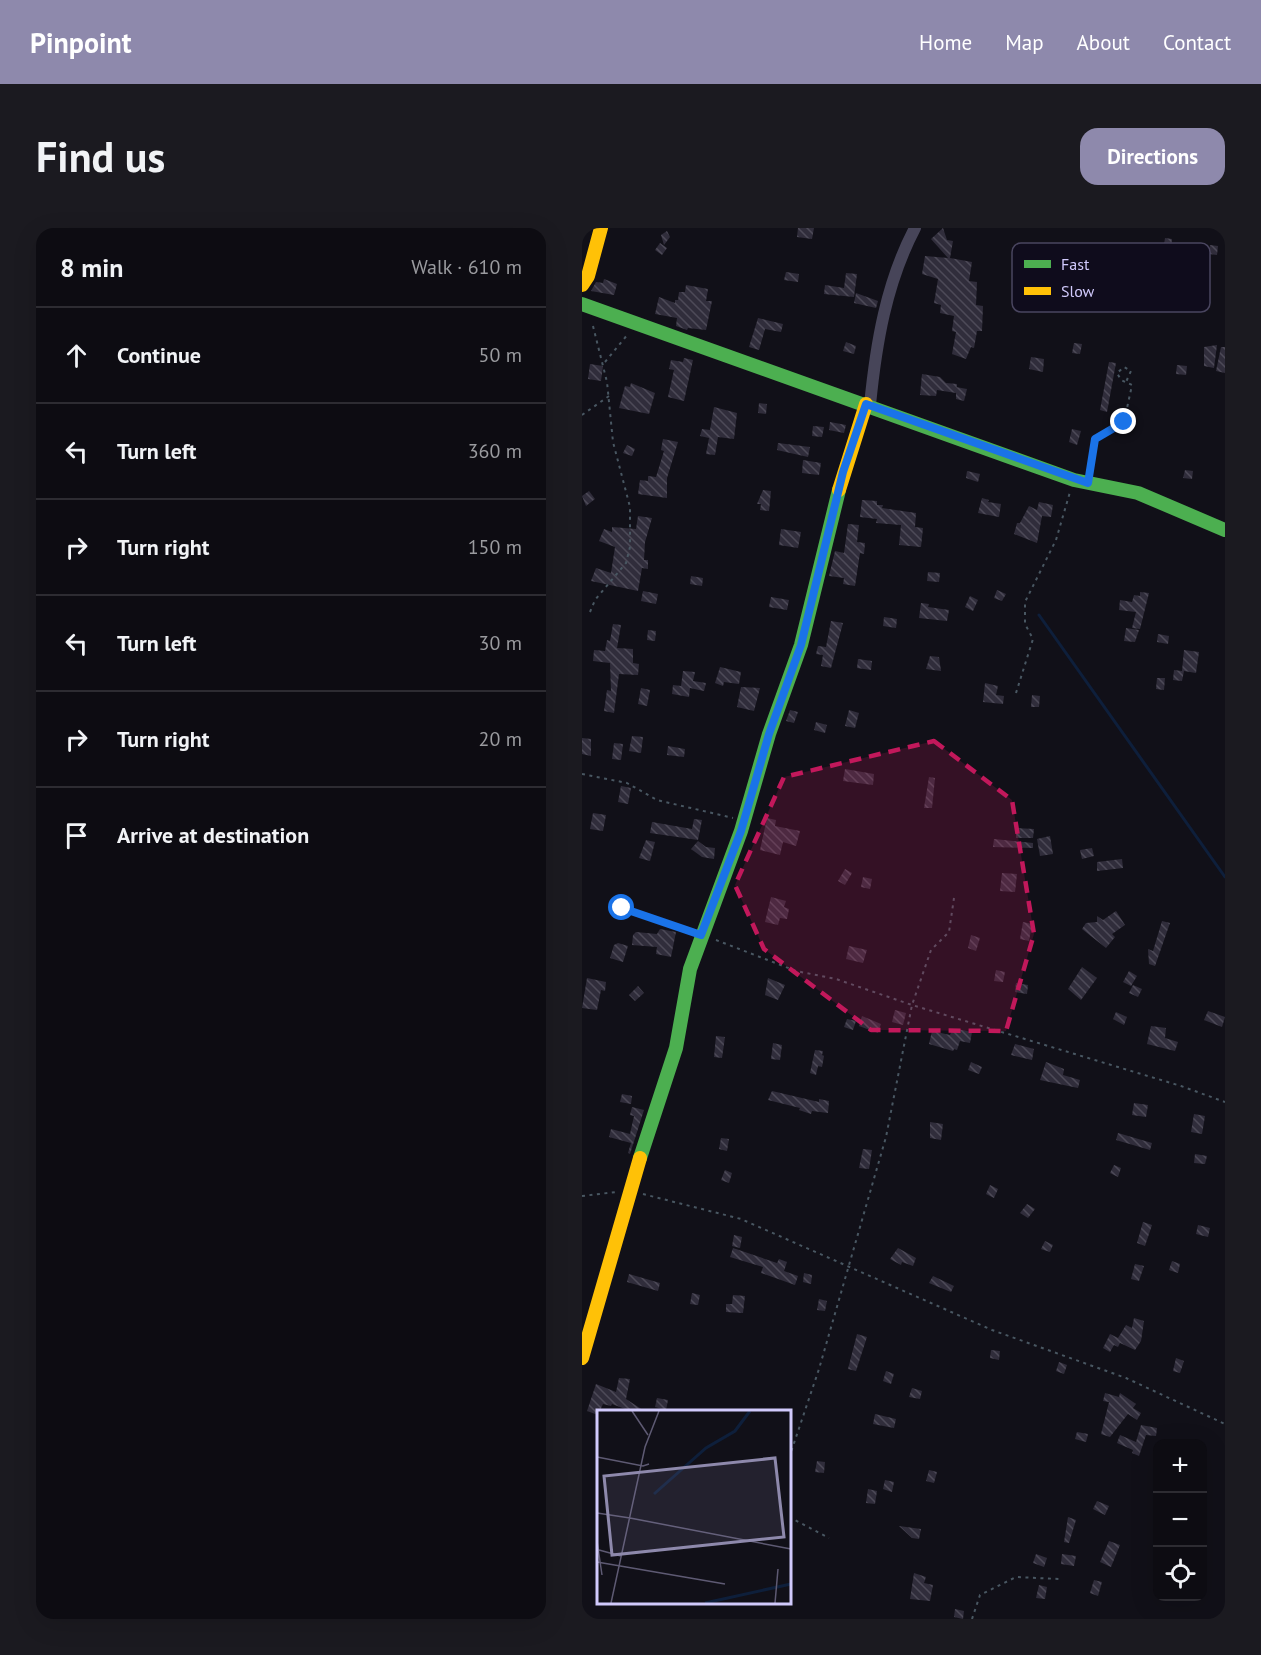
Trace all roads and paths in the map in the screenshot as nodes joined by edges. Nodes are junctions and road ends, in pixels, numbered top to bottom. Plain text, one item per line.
1 (601, 228) edge
2 (915, 228) edge
3 (582, 285) edge
4 (584, 305) edge
5 (639, 324) junction
6 (604, 363) junction
7 (1126, 382) junction
8 (609, 396) junction
9 (868, 405) junction
10 (582, 415) edge
11 (1074, 480) junction
12 (1088, 483) junction
13 (1225, 530) edge
14 (590, 612) dead end
15 (1016, 693) dead end
16 (582, 774) edge
17 (744, 821) junction
18 (954, 898) dead end
19 (622, 908) dead end
20 (701, 935) junction
21 (912, 1005) junction
22 (1225, 1102) edge
23 (632, 1192) junction
24 (582, 1196) edge
25 (848, 1265) junction
26 (582, 1358) edge
27 (1225, 1424) edge
28 (790, 1455) edge
29 (790, 1519) edge
30 (828, 1538) dead end
31 (1059, 1579) dead end
32 (972, 1619) edge

1 - 3 street
2 - 9 street
4 - 5 street
4 - 6 path
5 - 6 path
5 - 9 street
6 - 8 path
7 - 7 path
7 - 12 path
8 - 10 path
8 - 14 path
9 - 11 street
9 - 17 street
11 - 12 street
11 - 15 path
12 - 13 street
16 - 17 path
17 - 20 street
18 - 21 path
19 - 20 path
20 - 21 path
20 - 23 street
21 - 22 path
21 - 25 path
23 - 24 path
23 - 25 path
23 - 26 street
25 - 27 path
25 - 28 path
29 - 30 path
31 - 32 path

